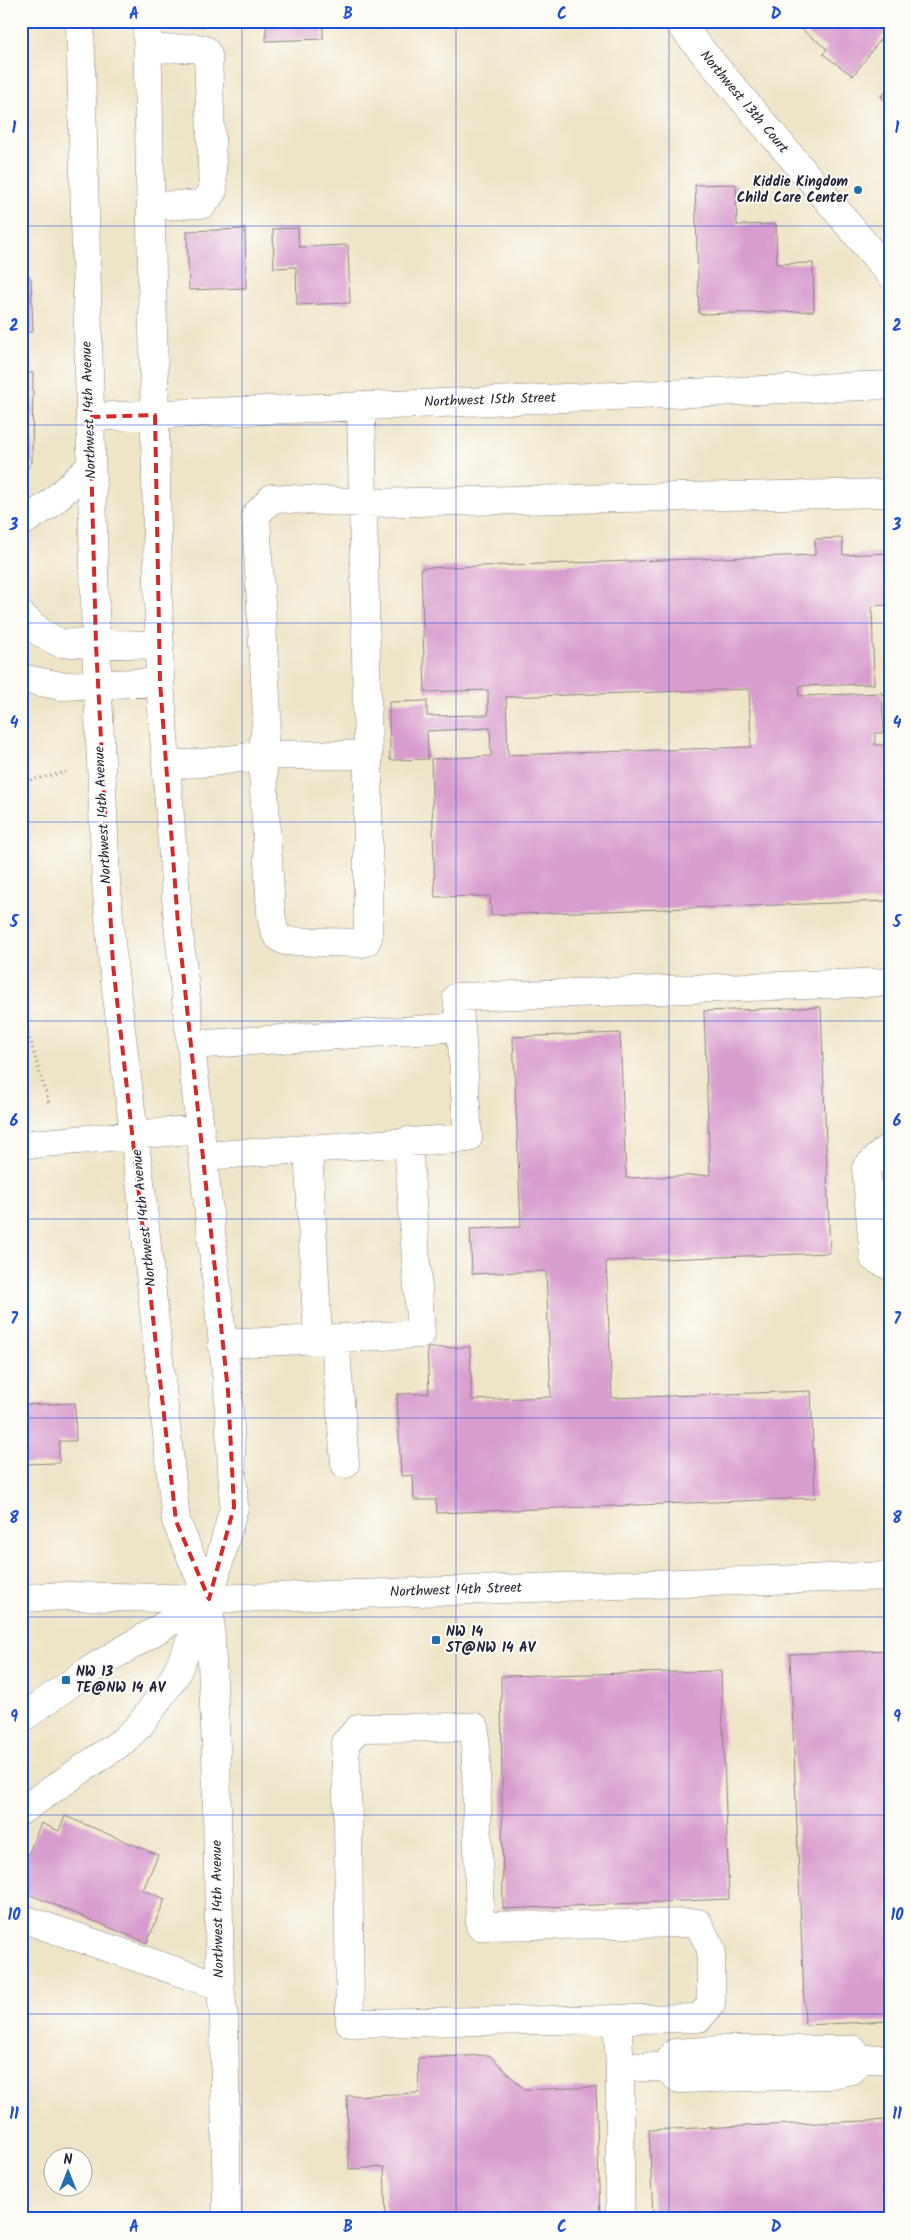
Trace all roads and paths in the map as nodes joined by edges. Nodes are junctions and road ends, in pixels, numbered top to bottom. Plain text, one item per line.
1 (80, 21) edge
2 (147, 21) edge
3 (676, 21) edge
4 (148, 49) junction
5 (151, 206) junction
6 (890, 274) edge
7 (890, 384) edge
8 (361, 405) junction
9 (155, 415) junction
10 (90, 416) junction
11 (91, 466) junction
12 (890, 493) edge
13 (363, 503) junction
14 (21, 523) edge
15 (21, 615) edge
16 (96, 645) junction
17 (160, 645) junction
18 (21, 678) edge
19 (160, 682) junction
20 (97, 684) junction
21 (262, 755) junction
22 (368, 755) junction
23 (167, 765) junction
24 (70, 771) dead end
25 (21, 782) edge
26 (890, 982) edge
27 (21, 1010) edge
28 (461, 1027) junction
29 (191, 1044) junction
30 (50, 1104) dead end
31 (134, 1135) junction
32 (408, 1141) junction
33 (201, 1143) junction
34 (21, 1144) edge
35 (890, 1146) edge
36 (308, 1148) junction
37 (890, 1266) edge
38 (326, 1338) junction
39 (222, 1344) junction
40 (345, 1464) dead end
41 (890, 1576) edge
42 (21, 1598) edge
43 (209, 1599) junction
44 (21, 1719) edge
45 (21, 1812) edge
46 (21, 1918) edge
47 (220, 1986) junction
48 (617, 2019) junction
49 (890, 2059) edge
50 (620, 2067) junction
51 (227, 2219) edge
52 (620, 2219) edge

1 - 10 street, Northwest 14th Avenue
2 - 4 street, Northwest 14th Avenue
3 - 6 street, Northwest 13th Court
4 - 5 street, Northwest 14th Avenue
4 - 5 street
5 - 9 street, Northwest 14th Avenue
7 - 8 street, Northwest 15th Street
8 - 9 street, Northwest 15th Street
8 - 13 street
9 - 10 street, Northwest 15th Street
9 - 17 street, Northwest 14th Avenue
10 - 11 street, Northwest 14th Avenue
11 - 14 street
11 - 16 street, Northwest 14th Avenue
12 - 13 street
13 - 21 street
13 - 22 street
15 - 16 street
16 - 17 street
16 - 20 street, Northwest 14th Avenue
17 - 19 street, Northwest 14th Avenue
18 - 20 street
19 - 20 street
19 - 23 street, Northwest 14th Avenue
20 - 31 street, Northwest 14th Avenue
21 - 22 street
21 - 22 street
21 - 23 street
23 - 29 street, Northwest 14th Avenue
24 - 25 path
26 - 28 street
27 - 30 path
28 - 29 street
28 - 32 street
29 - 33 street, Northwest 14th Avenue
31 - 33 street
31 - 34 street
31 - 43 street, Northwest 14th Avenue
32 - 36 street
32 - 38 street
33 - 36 street
33 - 39 street, Northwest 14th Avenue
35 - 37 street
36 - 38 street
38 - 39 street
38 - 40 street
39 - 43 street, Northwest 14th Avenue
41 - 43 street, Northwest 14th Street
42 - 43 street, Northwest 14th Street
43 - 44 street
43 - 45 street
43 - 47 street, Northwest 14th Avenue
46 - 47 street
47 - 51 street, Northwest 14th Avenue
48 - 48 street
48 - 50 street
49 - 50 street
50 - 52 street

